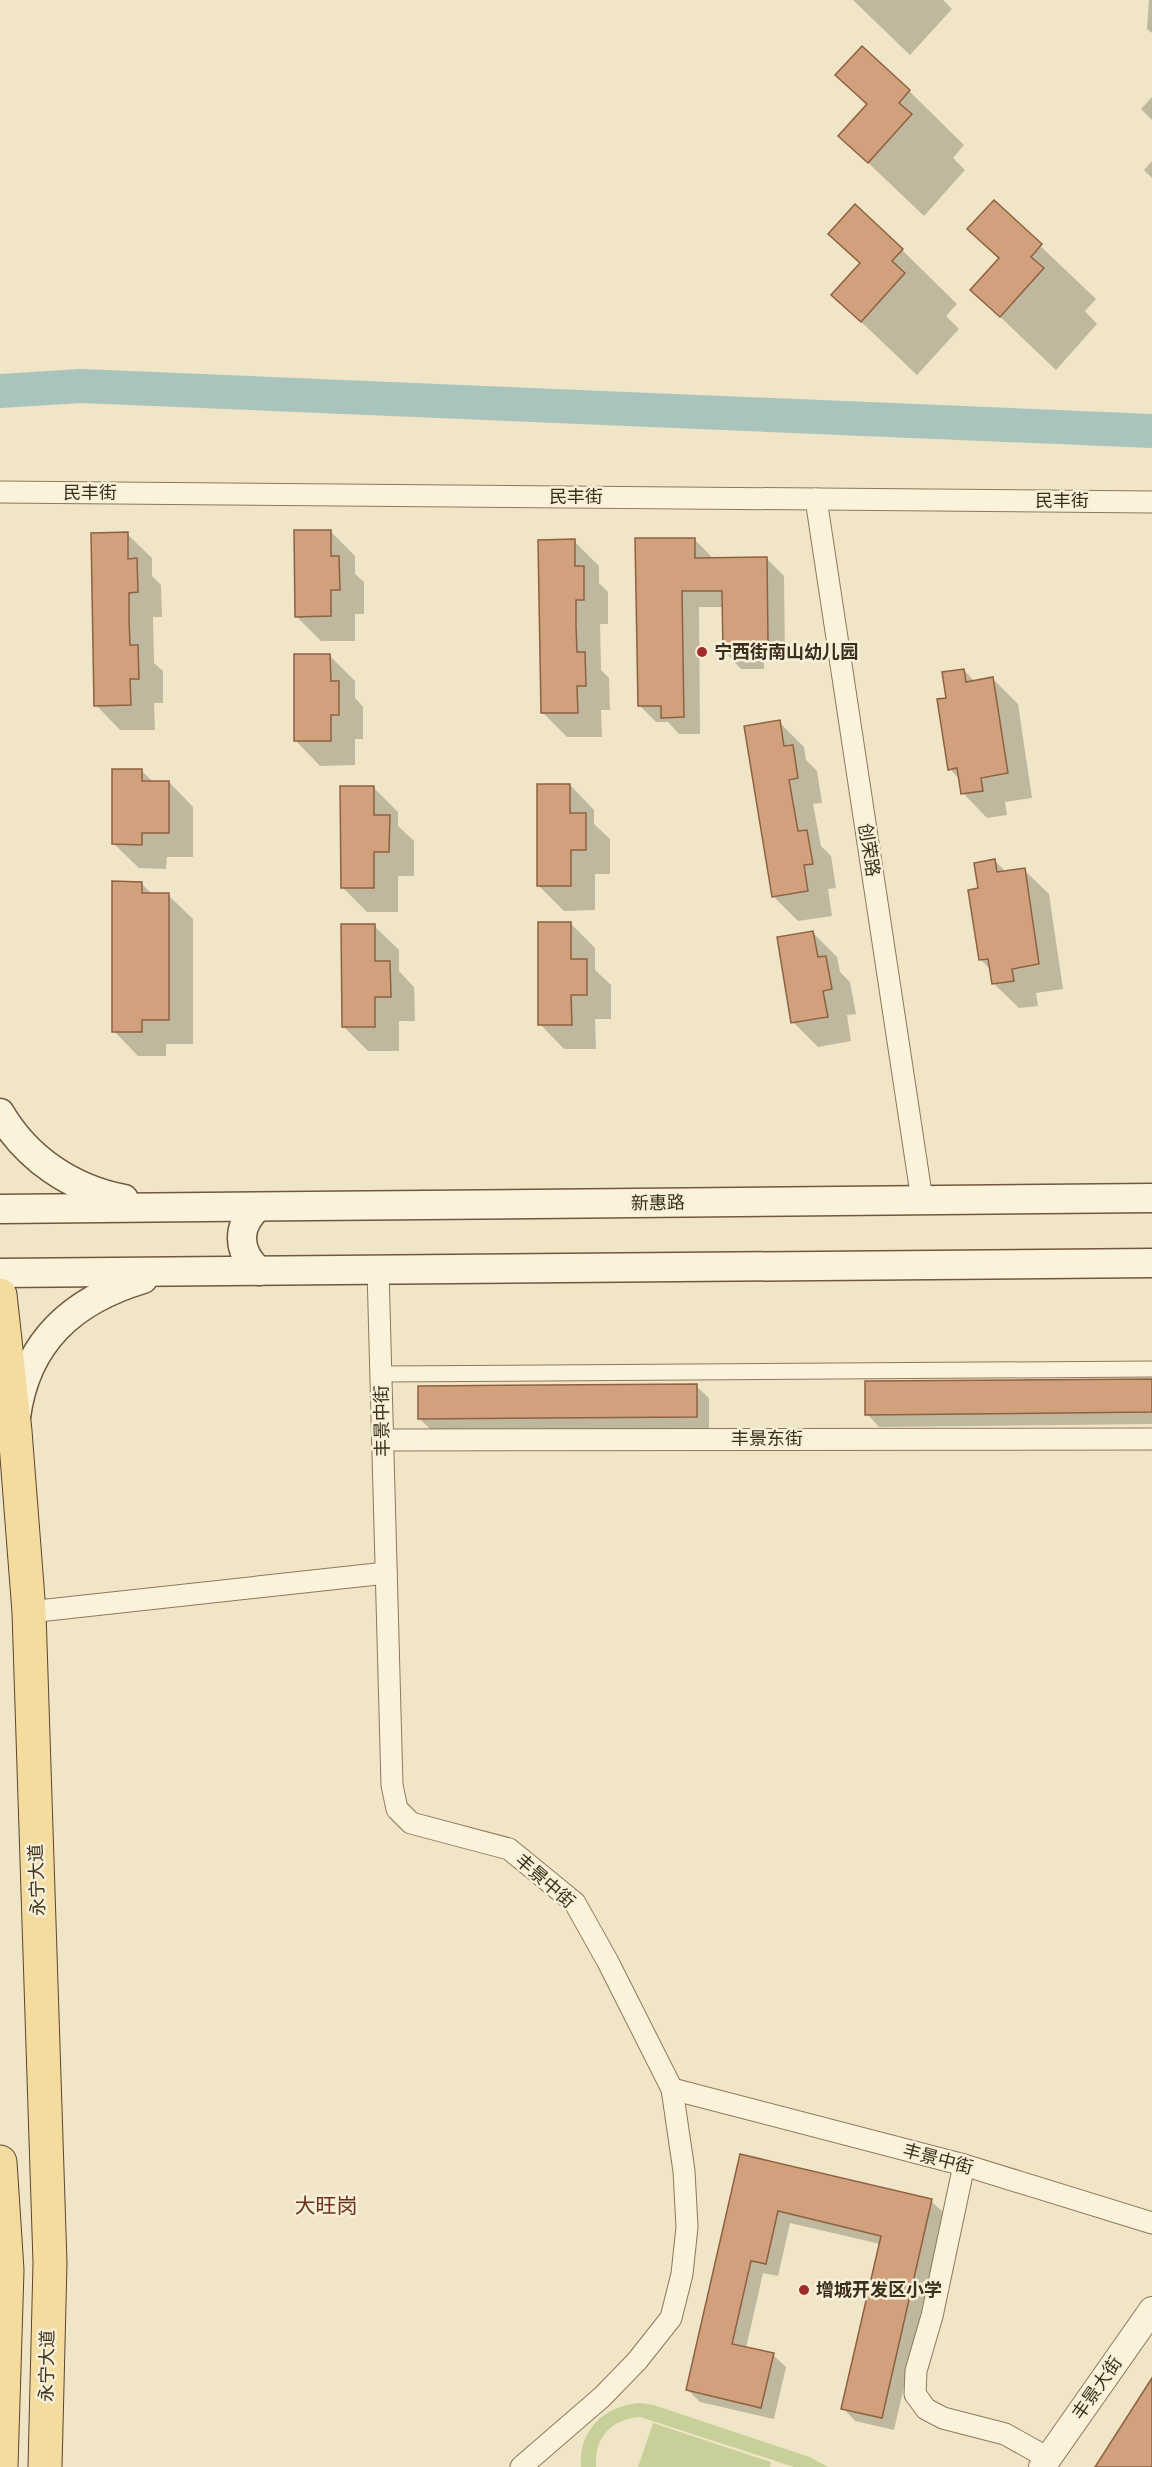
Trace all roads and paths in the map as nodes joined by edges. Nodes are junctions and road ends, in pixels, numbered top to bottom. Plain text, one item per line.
1 (0, 492) edge
2 (816, 499) junction
3 (1152, 502) edge
4 (0, 1113) edge
5 (1152, 1198) edge
6 (922, 1200) junction
7 (164, 1207) junction
8 (258, 1207) junction
9 (0, 1209) edge
10 (1152, 1263) edge
11 (378, 1270) junction
12 (259, 1271) junction
13 (165, 1272) junction
14 (0, 1273) edge
15 (0, 1295) edge
16 (1152, 1369) edge
17 (381, 1374) junction
18 (15, 1431) junction
19 (1152, 1439) edge
20 (383, 1440) junction
21 (386, 1573) junction
22 (29, 1612) junction
23 (672, 2089) junction
24 (0, 2162) edge
25 (964, 2165) junction
26 (1152, 2223) edge
27 (1152, 2310) edge
28 (1045, 2462) edge
29 (1, 2467) edge
30 (45, 2467) edge
31 (521, 2467) edge

1 - 2 street, 民丰街
2 - 3 street, 民丰街
2 - 6 street, 创荣路
4 - 7 main road
5 - 6 main road, 新惠路
6 - 8 main road, 新惠路
7 - 8 main road, 新惠路
7 - 9 main road
8 - 12 main road
10 - 11 main road
11 - 12 main road
11 - 17 street, 丰景中街
12 - 13 main road
13 - 14 main road
13 - 18 main road
15 - 18 main road, 永宁大道
16 - 17 street
17 - 20 street, 丰景中街
18 - 22 main road, 永宁大道
19 - 20 street, 丰景东街
20 - 21 street, 丰景中街
21 - 22 street
21 - 23 street, 丰景中街
22 - 30 main road, 永宁大道
23 - 25 street, 丰景中街
23 - 31 street
24 - 29 main road
25 - 26 street, 丰景中街
25 - 28 street
27 - 28 street, 丰景大街

